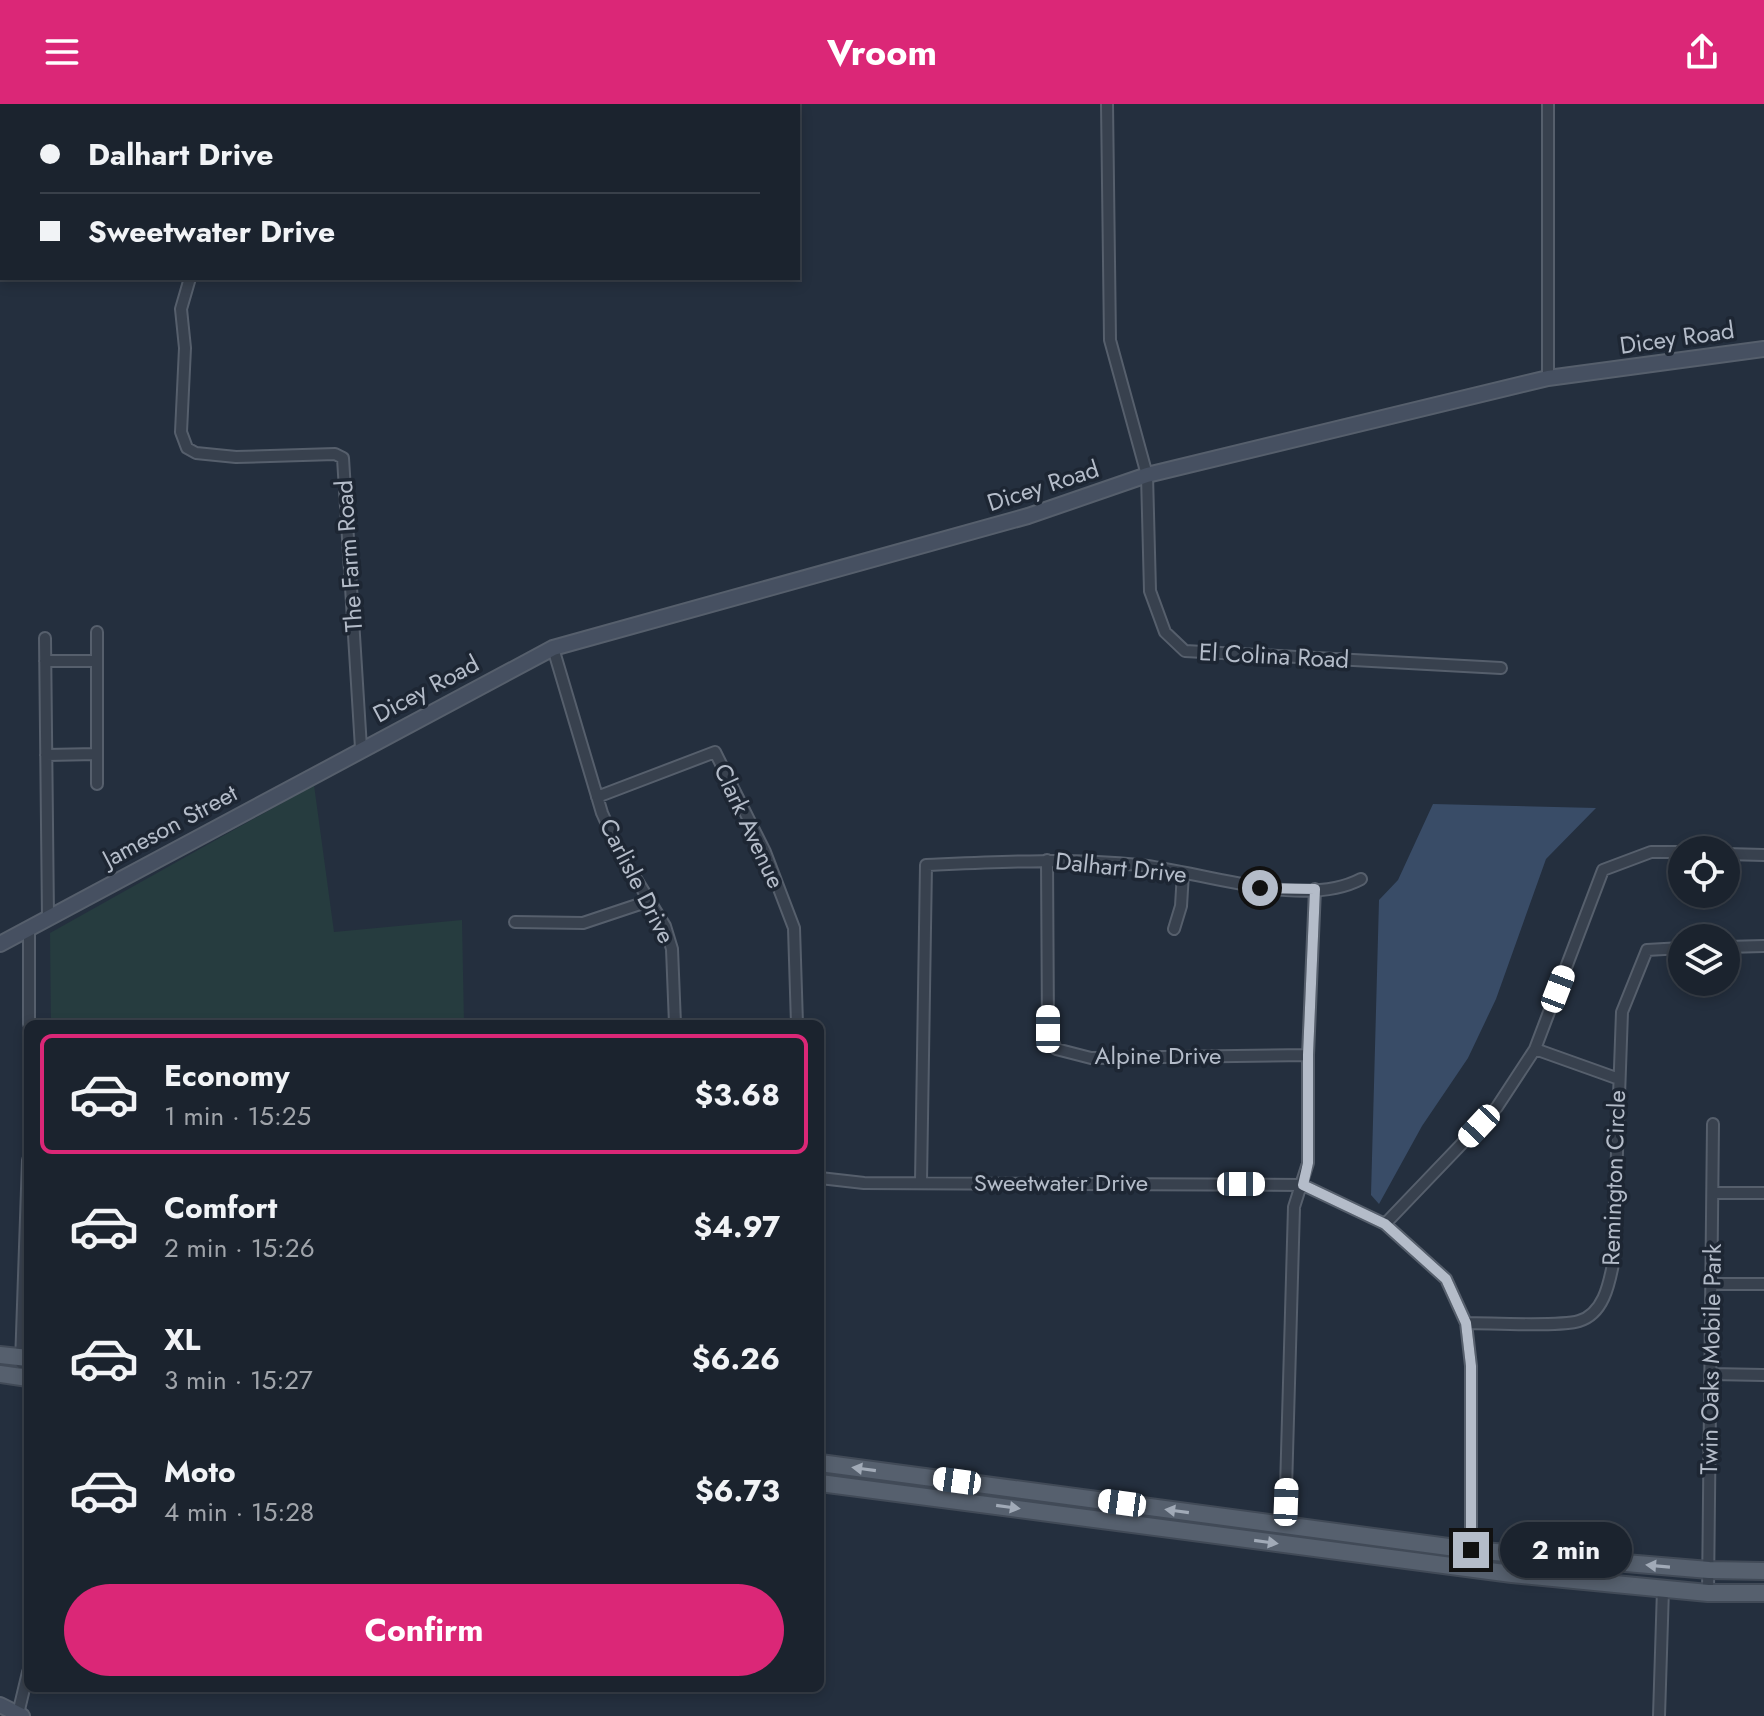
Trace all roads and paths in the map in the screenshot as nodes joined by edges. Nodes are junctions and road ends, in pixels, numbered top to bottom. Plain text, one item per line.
1 (1107, 104) edge
2 (1548, 104) edge
3 (189, 280) edge
4 (1764, 349) edge
5 (1548, 378) junction
6 (1147, 475) junction
7 (97, 632) dead end
8 (45, 638) dead end
9 (553, 648) junction
10 (45, 661) junction
11 (97, 661) junction
12 (1501, 668) dead end
13 (361, 748) junction
14 (97, 754) junction
15 (46, 755) junction
16 (97, 784) dead end
17 (597, 797) junction
18 (1668, 852) edge
19 (1740, 854) edge
20 (1764, 855) edge
21 (1047, 860) junction
22 (1183, 873) junction
23 (1361, 879) dead end
24 (1315, 889) junction
25 (649, 901) junction
26 (48, 917) junction
27 (515, 922) dead end
28 (29, 929) junction
29 (1174, 929) dead end
30 (0, 944) edge
31 (1764, 946) edge
32 (1740, 947) edge
33 (1668, 949) edge
34 (29, 1020) edge
35 (675, 1020) edge
36 (797, 1020) edge
37 (1535, 1049) junction
38 (1308, 1055) junction
39 (1619, 1079) junction
40 (1713, 1124) dead end
41 (824, 1178) edge
42 (921, 1182) junction
43 (1303, 1185) junction
44 (1713, 1193) junction
45 (1764, 1193) edge
46 (1385, 1224) junction
47 (1712, 1284) junction
48 (1764, 1284) edge
49 (1466, 1323) junction
50 (0, 1355) edge
51 (24, 1358) edge
52 (0, 1374) edge
53 (1711, 1374) junction
54 (1764, 1375) edge
55 (24, 1377) edge
56 (824, 1464) edge
57 (906, 1474) junction
58 (824, 1484) edge
59 (904, 1494) junction
60 (1094, 1499) junction
61 (1206, 1515) junction
62 (1092, 1518) junction
63 (1285, 1524) junction
64 (1205, 1533) junction
65 (1471, 1550) junction
66 (1377, 1556) junction
67 (1588, 1560) junction
68 (1485, 1570) junction
69 (1709, 1570) junction
70 (1764, 1571) edge
71 (1663, 1589) junction
72 (1708, 1593) junction
73 (1764, 1593) edge
74 (24, 1692) edge
75 (0, 1705) edge
76 (20, 1715) edge
77 (1659, 1716) edge

1 - 6 street, El Colina Road
2 - 5 street
3 - 13 street, The Farm Road
4 - 5 street, Dicey Road
5 - 6 street, Dicey Road
6 - 9 street, Dicey Road
6 - 12 street, El Colina Road
7 - 11 street
8 - 10 street
9 - 13 street, Dicey Road
9 - 17 street, Carlisle Drive
10 - 11 street
10 - 15 street
11 - 14 street
13 - 26 street, Jameson Street
14 - 15 street
14 - 16 street
15 - 26 street
17 - 25 street, Carlisle Drive
17 - 36 street, Clark Avenue
18 - 37 street
19 - 20 street
21 - 22 street, Dalhart Drive
21 - 38 street, Alpine Drive
21 - 42 street, Dalhart Drive
22 - 24 street, Dalhart Drive
22 - 29 street
23 - 24 street, Dalhart Drive
24 - 38 street
25 - 27 street
25 - 35 street, Carlisle Drive
26 - 28 street, Jameson Street
28 - 30 street, Jameson Street
28 - 34 street
31 - 32 street
33 - 39 street, Remington Circle
37 - 39 street
37 - 46 street
38 - 43 street
39 - 49 street, Remington Circle
40 - 44 street, Twin Oaks Mobile Park
41 - 42 street, Sweetwater Drive
42 - 43 street, Sweetwater Drive
43 - 46 street, Sweetwater Drive
43 - 63 street
44 - 45 street
44 - 47 street, Twin Oaks Mobile Park
46 - 49 street, Sweetwater Drive
47 - 48 street
47 - 53 street, Twin Oaks Mobile Park
49 - 65 street, Sweetwater Drive
50 - 51 main road
52 - 55 main road
53 - 54 street
53 - 69 street, Twin Oaks Mobile Park
57 -> 56 main road
57 - 59 main road
57 - 60 main road
58 - 59 main road
59 -> 62 main road
61 -> 60 main road
60 - 62 main road
61 - 63 main road
61 - 64 main road
62 - 64 main road
63 - 65 main road
64 -> 66 main road
65 - 66 main road
65 - 67 main road
66 - 68 main road
67 - 68 main road
69 -> 67 main road
68 - 71 main road
69 - 70 main road
69 - 72 street, Twin Oaks Mobile Park
71 - 72 main road
71 - 77 street
72 - 73 main road
74 - 76 street
75 - 76 street

